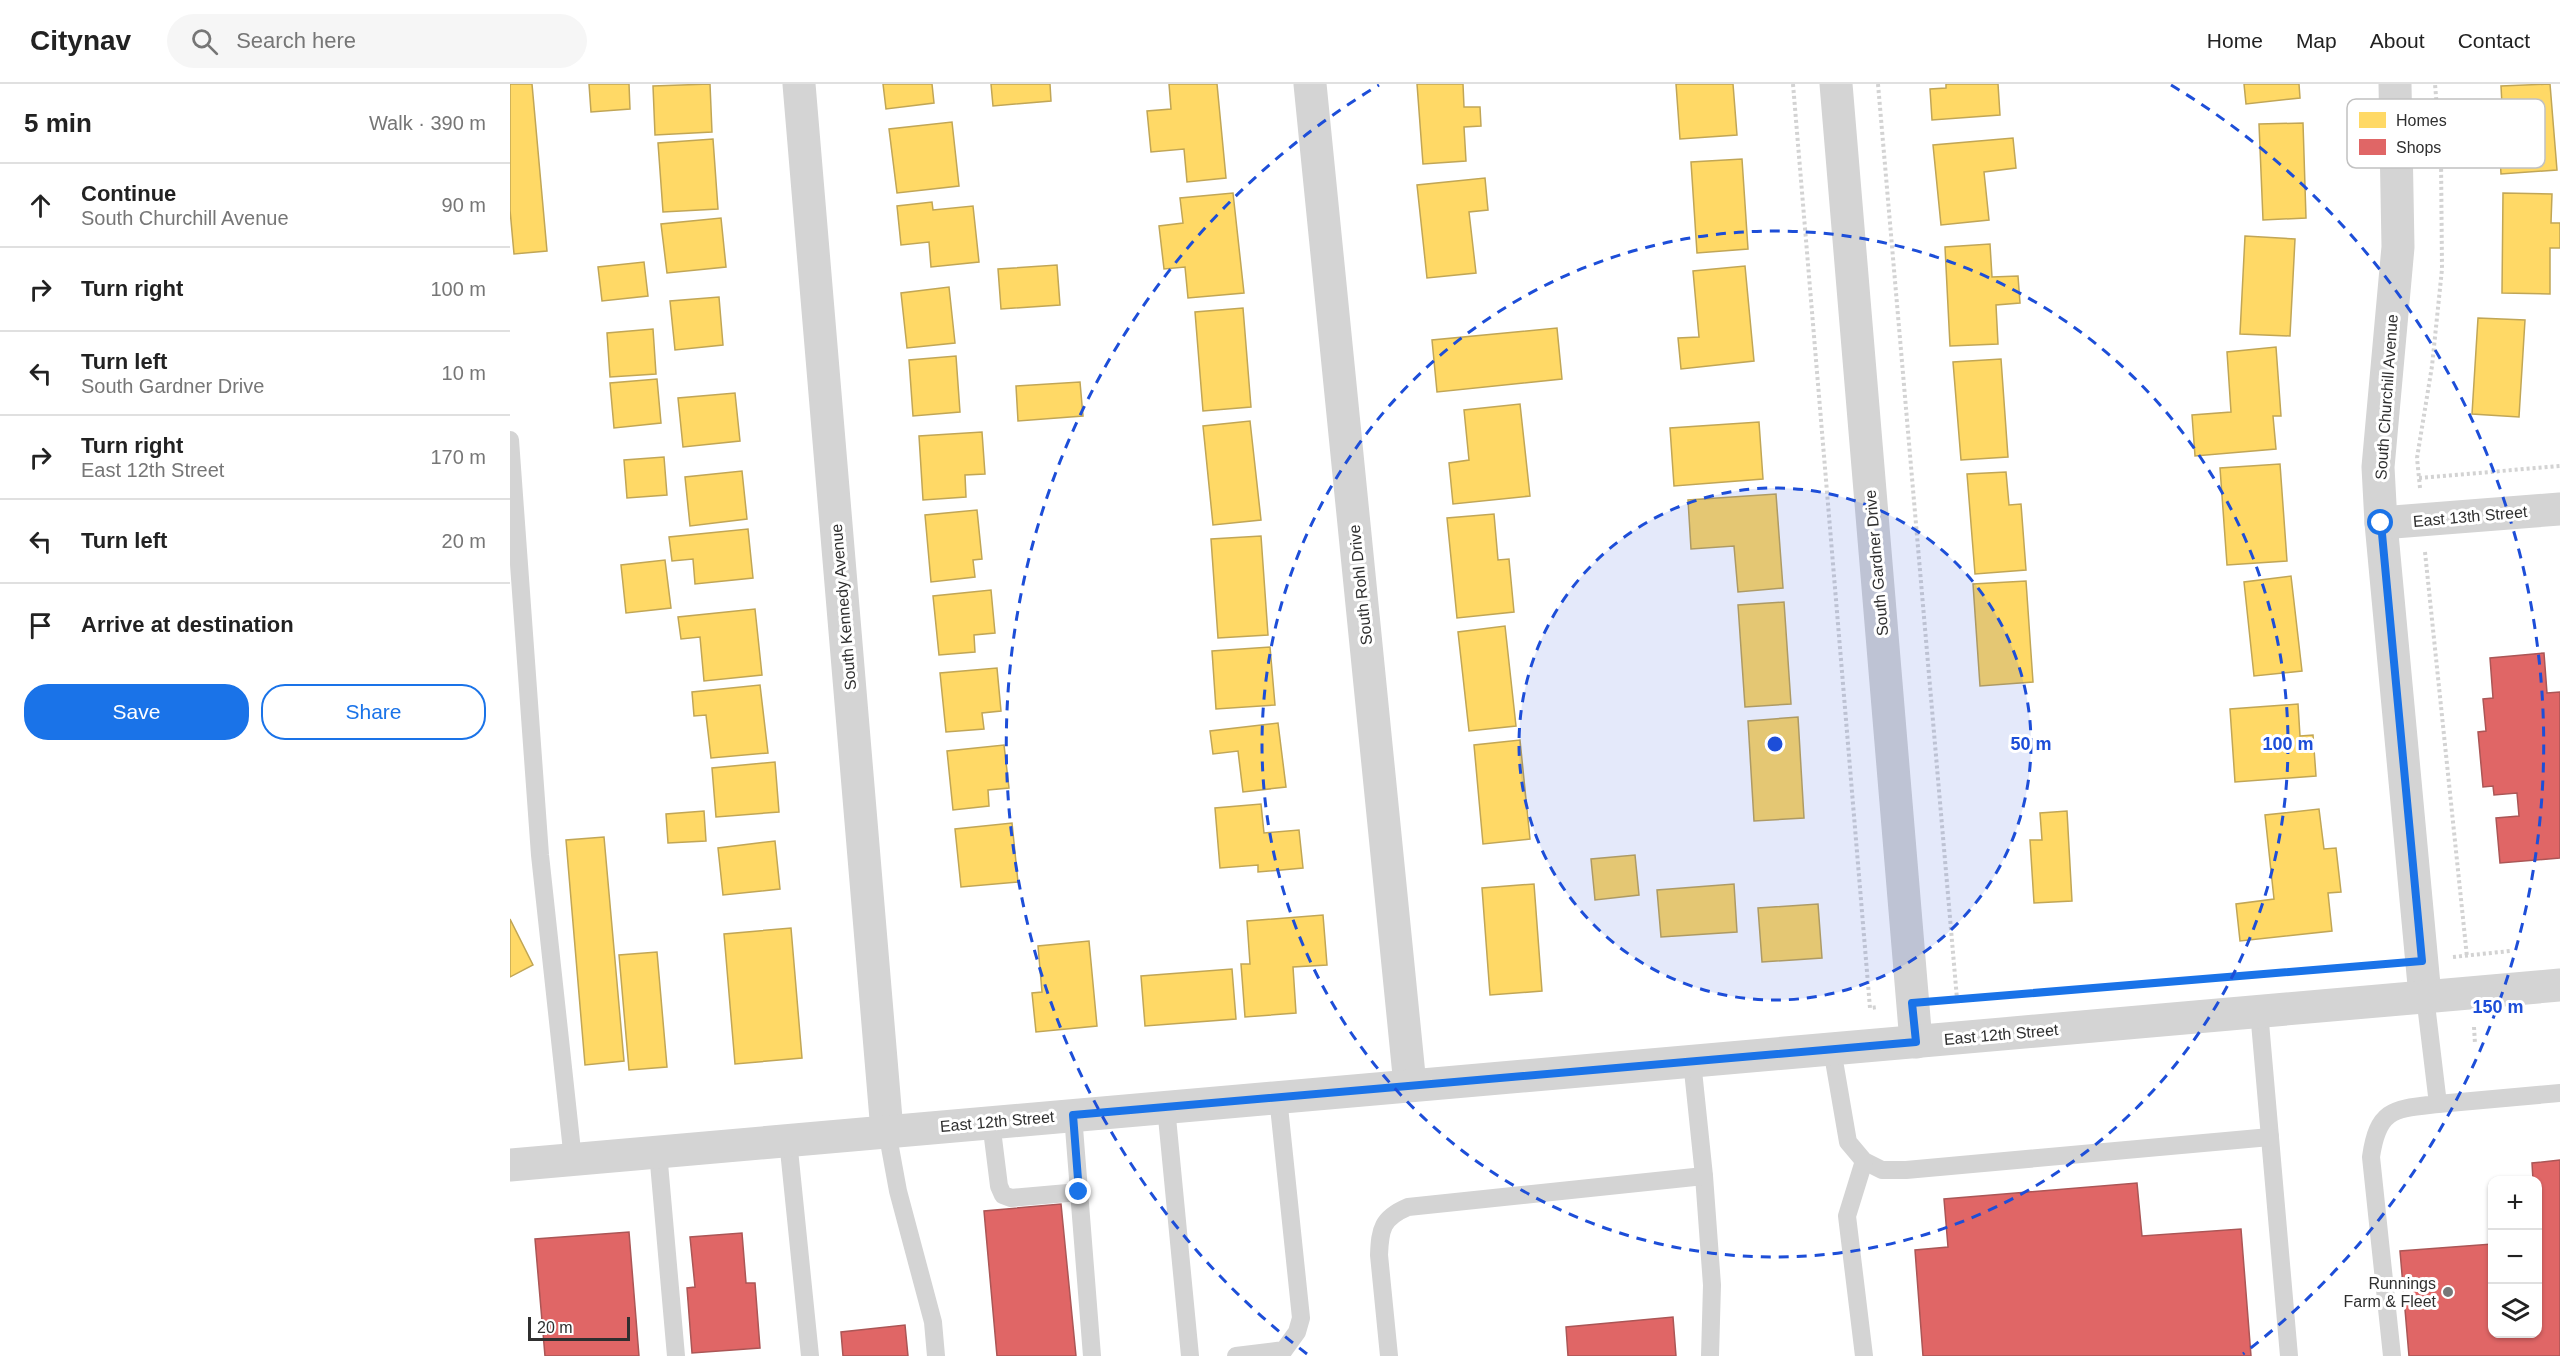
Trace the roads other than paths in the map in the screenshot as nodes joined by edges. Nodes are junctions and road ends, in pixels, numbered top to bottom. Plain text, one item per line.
1 (799, 84) edge
2 (1310, 84) edge
3 (1836, 84) edge
4 (2395, 84) edge
5 (2396, 99) edge
6 (2398, 168) edge
7 (510, 440) edge
8 (2560, 509) edge
9 (2381, 523) junction
10 (2560, 985) edge
11 (2425, 996) junction
12 (2259, 1011) junction
13 (1916, 1042) junction
14 (1832, 1049) junction
15 (1692, 1060) junction
16 (1410, 1085) junction
17 (2560, 1093) edge
18 (1278, 1097) junction
19 (2438, 1104) junction
20 (1166, 1107) junction
21 (1073, 1115) junction
22 (991, 1122) junction
23 (887, 1131) junction
24 (2270, 1137) junction
25 (788, 1140) junction
26 (658, 1152) junction
27 (573, 1160) junction
28 (1864, 1161) junction
29 (510, 1165) edge
30 (1704, 1176) junction
31 (1079, 1192) junction
32 (676, 1356) edge
33 (810, 1356) edge
34 (936, 1356) edge
35 (1092, 1356) edge
36 (1190, 1356) edge
37 (1236, 1356) edge
38 (1389, 1356) edge
39 (1710, 1356) edge
40 (1864, 1356) edge
41 (2289, 1356) edge
42 (2392, 1356) edge

1 - 23 street, South Kennedy Avenue
2 - 16 street, South Rohl Drive
3 - 13 street, South Gardner Drive
4 - 5 street, South Churchill Avenue
6 - 9 street, South Churchill Avenue
7 - 27 lane
8 - 9 street, East 13th Street
9 - 11 street, South Churchill Avenue
10 - 11 street, East 12th Street
11 - 12 street, East 12th Street
11 - 19 lane
12 - 13 street, East 12th Street
12 - 24 lane
13 - 14 street, East 12th Street
14 - 15 street, East 12th Street
14 - 28 lane
15 - 16 street, East 12th Street
15 - 30 lane
16 - 18 street, East 12th Street
17 - 19 lane
18 - 20 street, East 12th Street
18 - 37 lane
19 - 42 lane
20 - 21 street, East 12th Street
20 - 36 lane
21 - 22 street, East 12th Street
21 - 31 lane
22 - 23 street, East 12th Street
22 - 31 lane
23 - 25 street, East 12th Street
23 - 34 lane
24 - 28 lane
24 - 41 lane
25 - 26 street, East 12th Street
25 - 33 lane
26 - 27 street, East 12th Street
26 - 32 lane
27 - 29 street, East 12th Street
28 - 40 lane
30 - 38 lane
30 - 39 lane
31 - 35 lane

